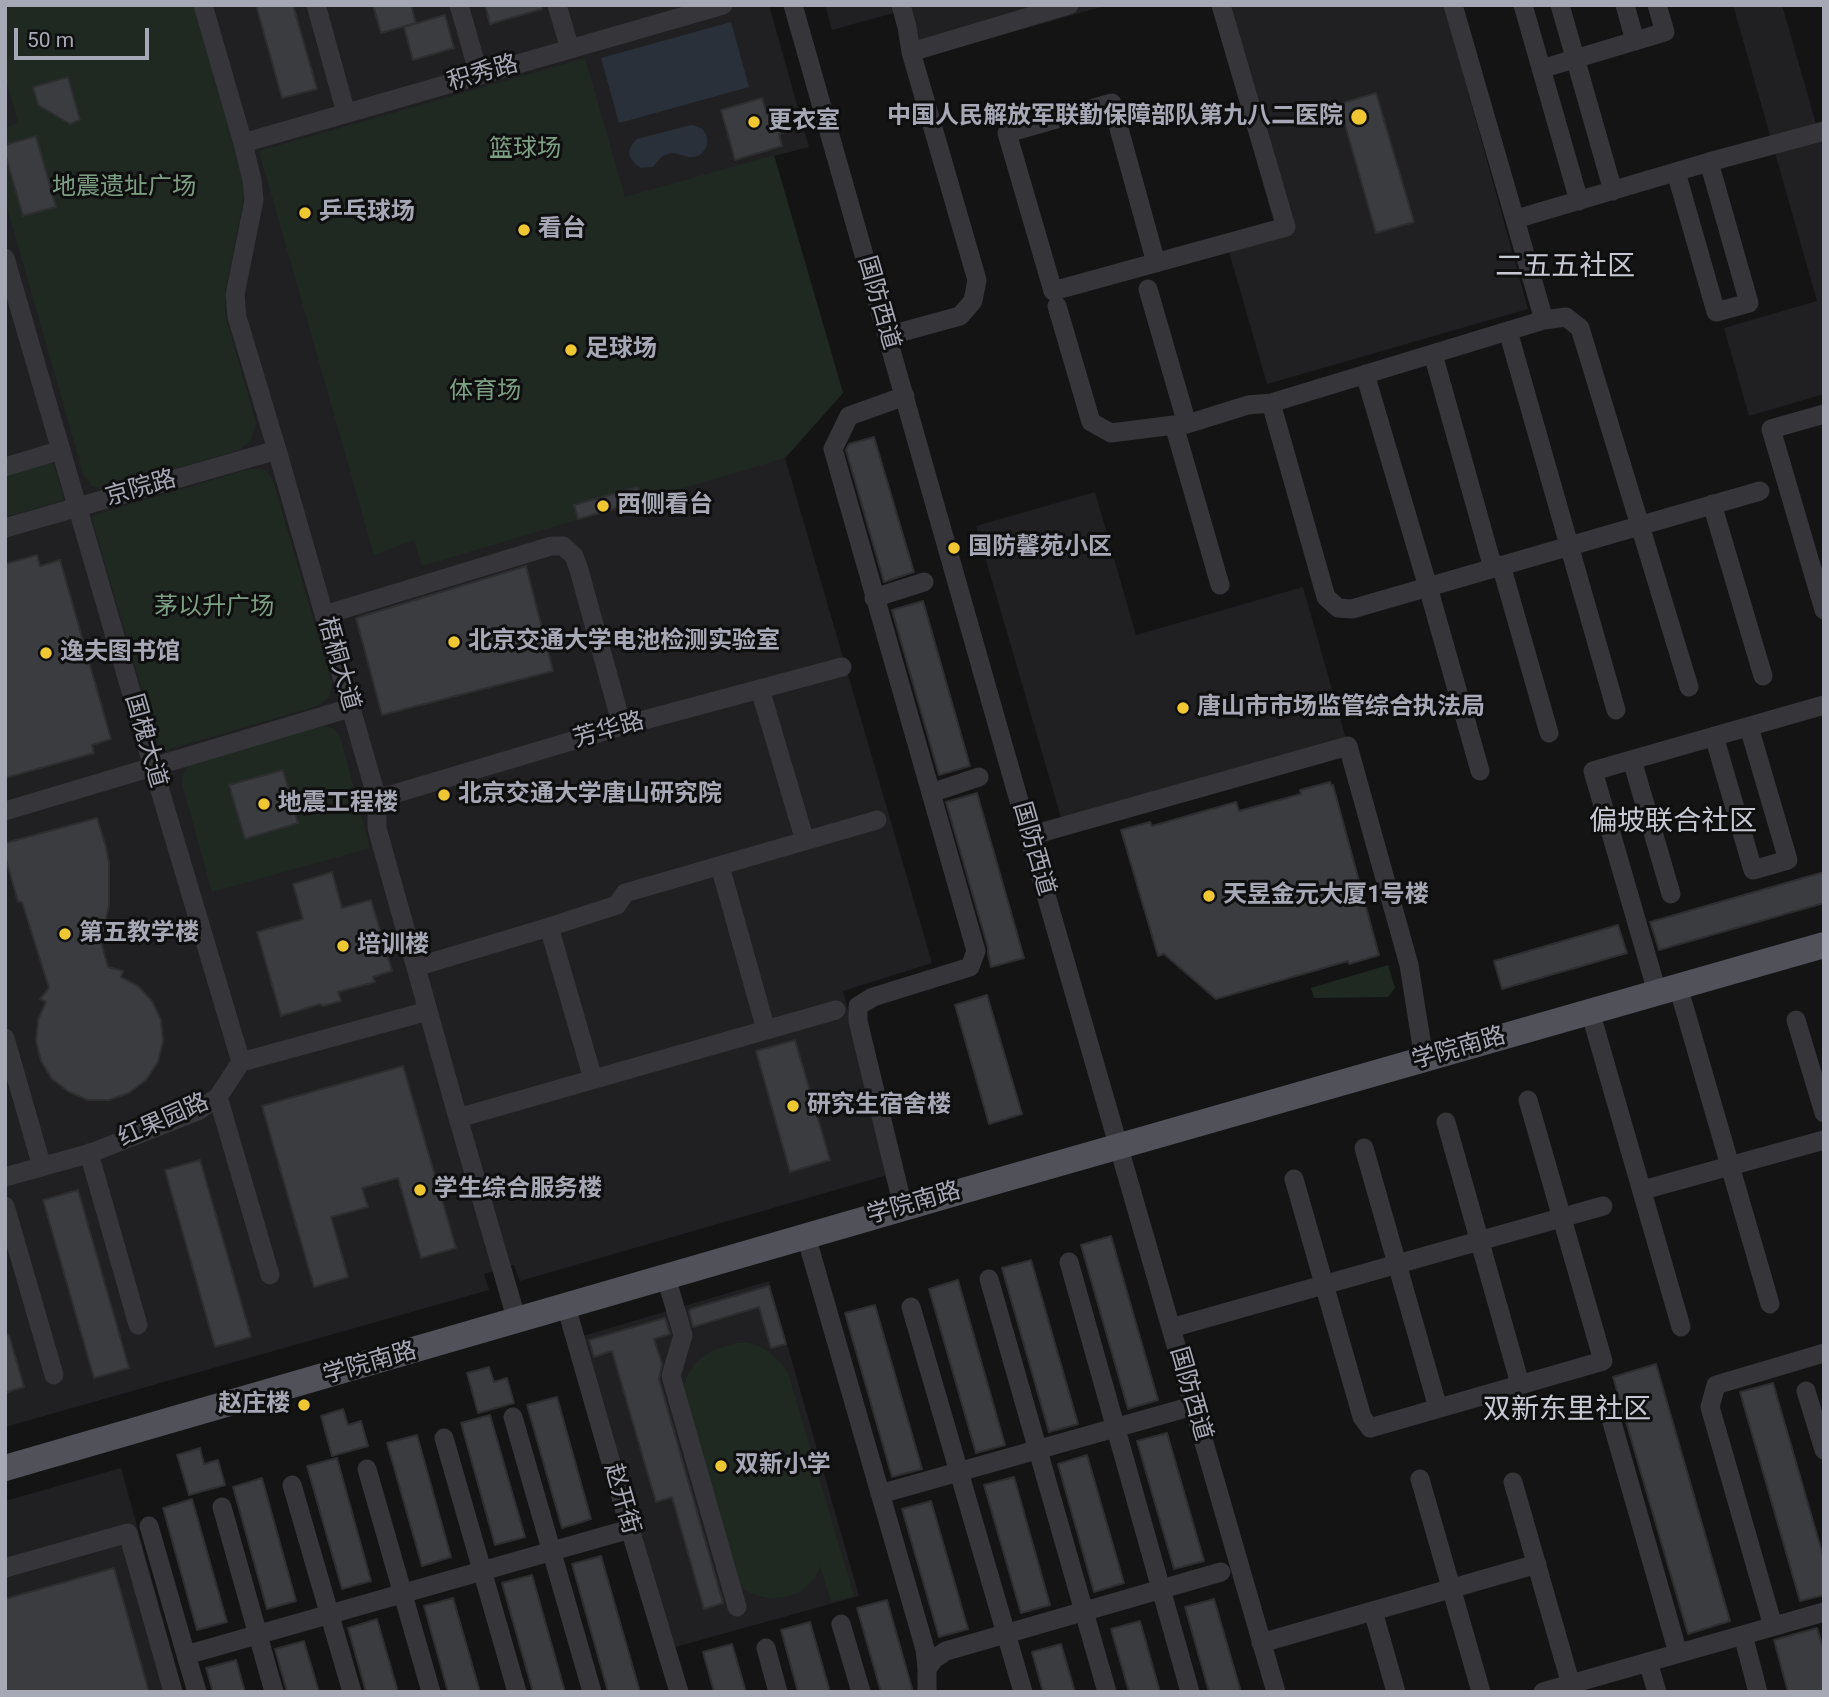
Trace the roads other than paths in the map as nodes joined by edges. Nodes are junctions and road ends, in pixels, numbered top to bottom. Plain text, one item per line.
1 (203, 5) edge
2 (316, 5) edge
3 (459, 5) edge
4 (557, 5) edge
5 (723, 5) edge
6 (793, 5) edge
7 (901, 5) edge
8 (1069, 5) edge
9 (1221, 5) edge
10 (1453, 5) edge
11 (1522, 5) edge
12 (1560, 5) edge
13 (1625, 5) edge
14 (1657, 5) edge
15 (1635, 41) junction
16 (570, 49) junction
17 (911, 52) junction
18 (1575, 58) junction
19 (1541, 69) junction
20 (479, 75) junction
21 (346, 113) junction
22 (1824, 131) edge
23 (243, 143) junction
24 (1710, 162) junction
25 (1676, 172) junction
26 (1613, 191) junction
27 (1579, 201) junction
28 (1516, 219) junction
29 (5, 258) edge
30 (1156, 263) junction
31 (1148, 289) dead end
32 (1057, 306) dead end
33 (1544, 320) junction
34 (1508, 331) junction
35 (887, 336) junction
36 (1433, 354) junction
37 (1365, 374) junction
38 (905, 396) junction
39 (1271, 403) junction
40 (1824, 414) edge
41 (1181, 425) junction
42 (61, 450) junction
43 (277, 450) junction
44 (5, 467) edge
45 (1760, 491) dead end
46 (1712, 504) junction
47 (78, 508) junction
48 (1640, 525) junction
49 (5, 528) edge
50 (1570, 545) junction
51 (1816, 559) edge
52 (1497, 567) junction
53 (925, 582) dead end
54 (1220, 585) dead end
55 (1428, 587) junction
56 (874, 598) junction
57 (1824, 610) edge
58 (324, 615) junction
59 (842, 667) dead end
60 (1763, 676) dead end
61 (1689, 687) dead end
62 (760, 689) junction
63 (350, 708) junction
64 (1823, 708) edge
65 (1616, 710) dead end
66 (622, 726) junction
67 (1749, 727) junction
68 (1549, 733) dead end
69 (1714, 736) junction
70 (1632, 760) junction
71 (153, 767) junction
72 (1480, 771) dead end
73 (979, 777) dead end
74 (931, 793) junction
75 (377, 799) junction
76 (5, 811) edge
77 (877, 820) dead end
78 (1030, 836) junction
79 (805, 841) junction
80 (720, 866) junction
81 (1671, 894) dead end
82 (550, 928) junction
83 (1824, 945) edge
84 (416, 967) junction
85 (1667, 989) junction
86 (836, 1010) dead end
87 (428, 1011) junction
88 (1590, 1011) junction
89 (1796, 1020) dead end
90 (766, 1030) junction
91 (5, 1038) edge
92 (1424, 1059) junction
93 (241, 1062) junction
94 (593, 1079) junction
95 (218, 1097) junction
96 (1528, 1100) dead end
97 (1824, 1113) edge
98 (458, 1118) junction
99 (1446, 1122) dead end
100 (1824, 1140) edge
101 (1120, 1145) junction
102 (1364, 1148) dead end
103 (89, 1153) junction
104 (1730, 1166) junction
105 (42, 1167) junction
106 (5, 1177) edge
107 (1294, 1179) dead end
108 (1643, 1190) junction
109 (5, 1206) edge
110 (1603, 1206) dead end
111 (903, 1207) junction
112 (1562, 1218) junction
113 (806, 1236) junction
114 (1480, 1241) junction
115 (1069, 1262) dead end
116 (1397, 1264) junction
117 (270, 1275) dead end
118 (666, 1277) junction
119 (989, 1279) dead end
120 (1324, 1285) junction
121 (1770, 1304) dead end
122 (566, 1306) junction
123 (911, 1307) dead end
124 (517, 1321) junction
125 (138, 1325) dead end
126 (1681, 1327) dead end
127 (1171, 1328) junction
128 (1824, 1353) edge
129 (54, 1375) dead end
130 (1520, 1384) junction
131 (1807, 1391) dead end
132 (1193, 1406) junction
133 (1438, 1408) junction
134 (1609, 1412) dead end
135 (513, 1417) dead end
136 (1116, 1428) junction
137 (444, 1438) dead end
138 (1039, 1450) junction
139 (1824, 1450) edge
140 (5, 1468) edge
141 (367, 1469) dead end
142 (959, 1472) junction
143 (1420, 1479) dead end
144 (1513, 1482) dead end
145 (292, 1485) dead end
146 (880, 1494) junction
147 (222, 1507) dead end
148 (149, 1526) dead end
149 (630, 1529) junction
150 (551, 1551) junction
151 (1537, 1564) junction
152 (5, 1568) edge
153 (482, 1571) junction
154 (1221, 1572) dead end
155 (1161, 1589) junction
156 (1451, 1589) junction
157 (403, 1593) junction
158 (737, 1607) dead end
159 (1084, 1610) junction
160 (1373, 1611) junction
161 (1824, 1612) edge
162 (329, 1614) junction
163 (841, 1623) dead end
164 (1773, 1626) junction
165 (1006, 1633) junction
166 (258, 1634) junction
167 (1743, 1635) junction
168 (1261, 1643) junction
169 (766, 1648) dead end
170 (1678, 1653) junction
171 (186, 1655) junction
172 (1648, 1662) junction
173 (928, 1669) junction
174 (1572, 1688) edge
175 (173, 1692) edge
176 (197, 1692) edge
177 (274, 1692) edge
178 (352, 1692) edge
179 (431, 1692) edge
180 (517, 1692) edge
181 (592, 1692) edge
182 (679, 1692) edge
183 (778, 1692) edge
184 (861, 1692) edge
185 (928, 1692) edge
186 (1023, 1692) edge
187 (1107, 1692) edge
188 (1190, 1692) edge
189 (1276, 1692) edge
190 (1396, 1692) edge
191 (1481, 1692) edge
192 (1543, 1692) edge
193 (1657, 1692) edge
194 (1758, 1692) edge

1 - 23 street, 梧桐大道
2 - 21 street
3 - 20 street
4 - 16 street
5 - 16 street, 积秀路
6 - 35 street, 国防西道
7 - 17 street
8 - 17 street
9 - 30 street
10 - 28 street
11 - 19 street
12 - 18 street
13 - 15 street
14 - 15 street
15 - 18 street
16 - 20 street, 积秀路
17 - 35 street
18 - 19 street
18 - 26 street
19 - 27 street
20 - 21 street, 积秀路
21 - 23 street, 积秀路
22 - 24 street
23 - 43 street, 梧桐大道
24 - 25 street
24 - 25 street
25 - 26 street
26 - 27 street
27 - 28 street
28 - 33 street
29 - 42 street, 国槐大道
30 - 30 street
31 - 41 street
32 - 41 street
33 - 34 street
33 - 48 street
34 - 36 street
34 - 50 street
35 - 38 street, 国防西道
36 - 37 street
36 - 52 street
37 - 39 street
37 - 55 street
38 - 56 street
38 - 78 street, 国防西道
39 - 41 street
39 - 55 street
40 - 51 street
41 - 54 street
42 - 44 street
42 - 47 street, 国槐大道
43 - 47 street, 京院路
43 - 58 street, 梧桐大道
45 - 46 street
46 - 48 street
46 - 60 street
47 - 49 street, 京院路
47 - 71 street, 国槐大道
48 - 50 street
48 - 61 street
50 - 52 street
50 - 65 street
51 - 57 street
52 - 55 street
52 - 68 street
53 - 56 street
55 - 72 street
56 - 74 street
58 - 63 street, 梧桐大道
58 - 66 street
59 - 62 street, 芳华路
62 - 66 street, 芳华路
62 - 79 street
63 - 71 street
63 - 75 street, 梧桐大道
64 - 67 street
66 - 75 street, 芳华路
67 - 69 street
67 - 69 street
69 - 70 street
70 - 81 street
70 - 85 street
71 - 76 street
71 - 93 street, 国槐大道
73 - 74 street
74 - 111 street
75 - 84 street, 梧桐大道
77 - 79 street
78 - 92 street
78 - 101 street, 国防西道
79 - 80 street
80 - 82 street
80 - 90 street
82 - 84 street
82 - 94 street
83 - 85 main road, 学院南路
84 - 87 street, 梧桐大道
85 - 88 main road, 学院南路
85 - 104 street
86 - 90 street
87 - 93 street
87 - 98 street, 梧桐大道
88 - 92 main road, 学院南路
88 - 108 street
89 - 97 street
90 - 94 street
91 - 105 street
92 - 101 main road, 学院南路
93 - 95 street, 红果园路
94 - 98 street
95 - 103 street, 红果园路
95 - 117 street
96 - 112 street
98 - 124 street, 梧桐大道
99 - 114 street
100 - 104 street
101 - 111 main road, 学院南路
101 - 127 street, 国防西道
102 - 116 street
103 - 105 street, 红果园路
103 - 125 street
104 - 108 street
104 - 121 street
105 - 106 street, 红果园路
107 - 120 street
108 - 126 street
109 - 129 street
110 - 112 street
111 - 113 main road, 学院南路
112 - 114 street
112 - 130 street
113 - 118 main road, 学院南路
113 - 146 street
114 - 116 street
114 - 130 street
115 - 136 street
116 - 120 street
116 - 133 street
118 - 122 main road, 学院南路
118 - 158 street
119 - 138 street
120 - 127 street
120 - 133 street
122 - 124 main road, 学院南路
122 - 149 street, 赵开街
123 - 142 street
124 - 140 main road, 学院南路
127 - 132 street, 国防西道
128 - 164 street
130 - 133 street
131 - 139 street
132 - 136 street
132 - 168 street, 国防西道
134 - 170 street
135 - 150 street
136 - 138 street
136 - 155 street
137 - 153 street
138 - 142 street
138 - 159 street
141 - 157 street
142 - 146 street
142 - 165 street
143 - 156 street
144 - 151 street
145 - 162 street
146 - 173 street
147 - 166 street
148 - 171 street
149 - 150 street
149 - 182 street, 赵开街
150 - 153 street
150 - 181 street
151 - 156 street
151 - 174 street
152 - 175 street
153 - 157 street
153 - 180 street
154 - 155 street
155 - 159 street
155 - 188 street
156 - 160 street
156 - 191 street
157 - 162 street
157 - 179 street
159 - 165 street
159 - 187 street
160 - 168 street
160 - 190 street
161 - 164 street
162 - 166 street
162 - 178 street
163 - 184 street
164 - 167 street
165 - 173 street
165 - 186 street
166 - 171 street
166 - 177 street
167 - 170 street
167 - 194 street
168 - 189 street, 国防西道
169 - 183 street
170 - 172 street
171 - 176 street
172 - 174 street
172 - 193 street
173 - 185 street
174 - 192 street

